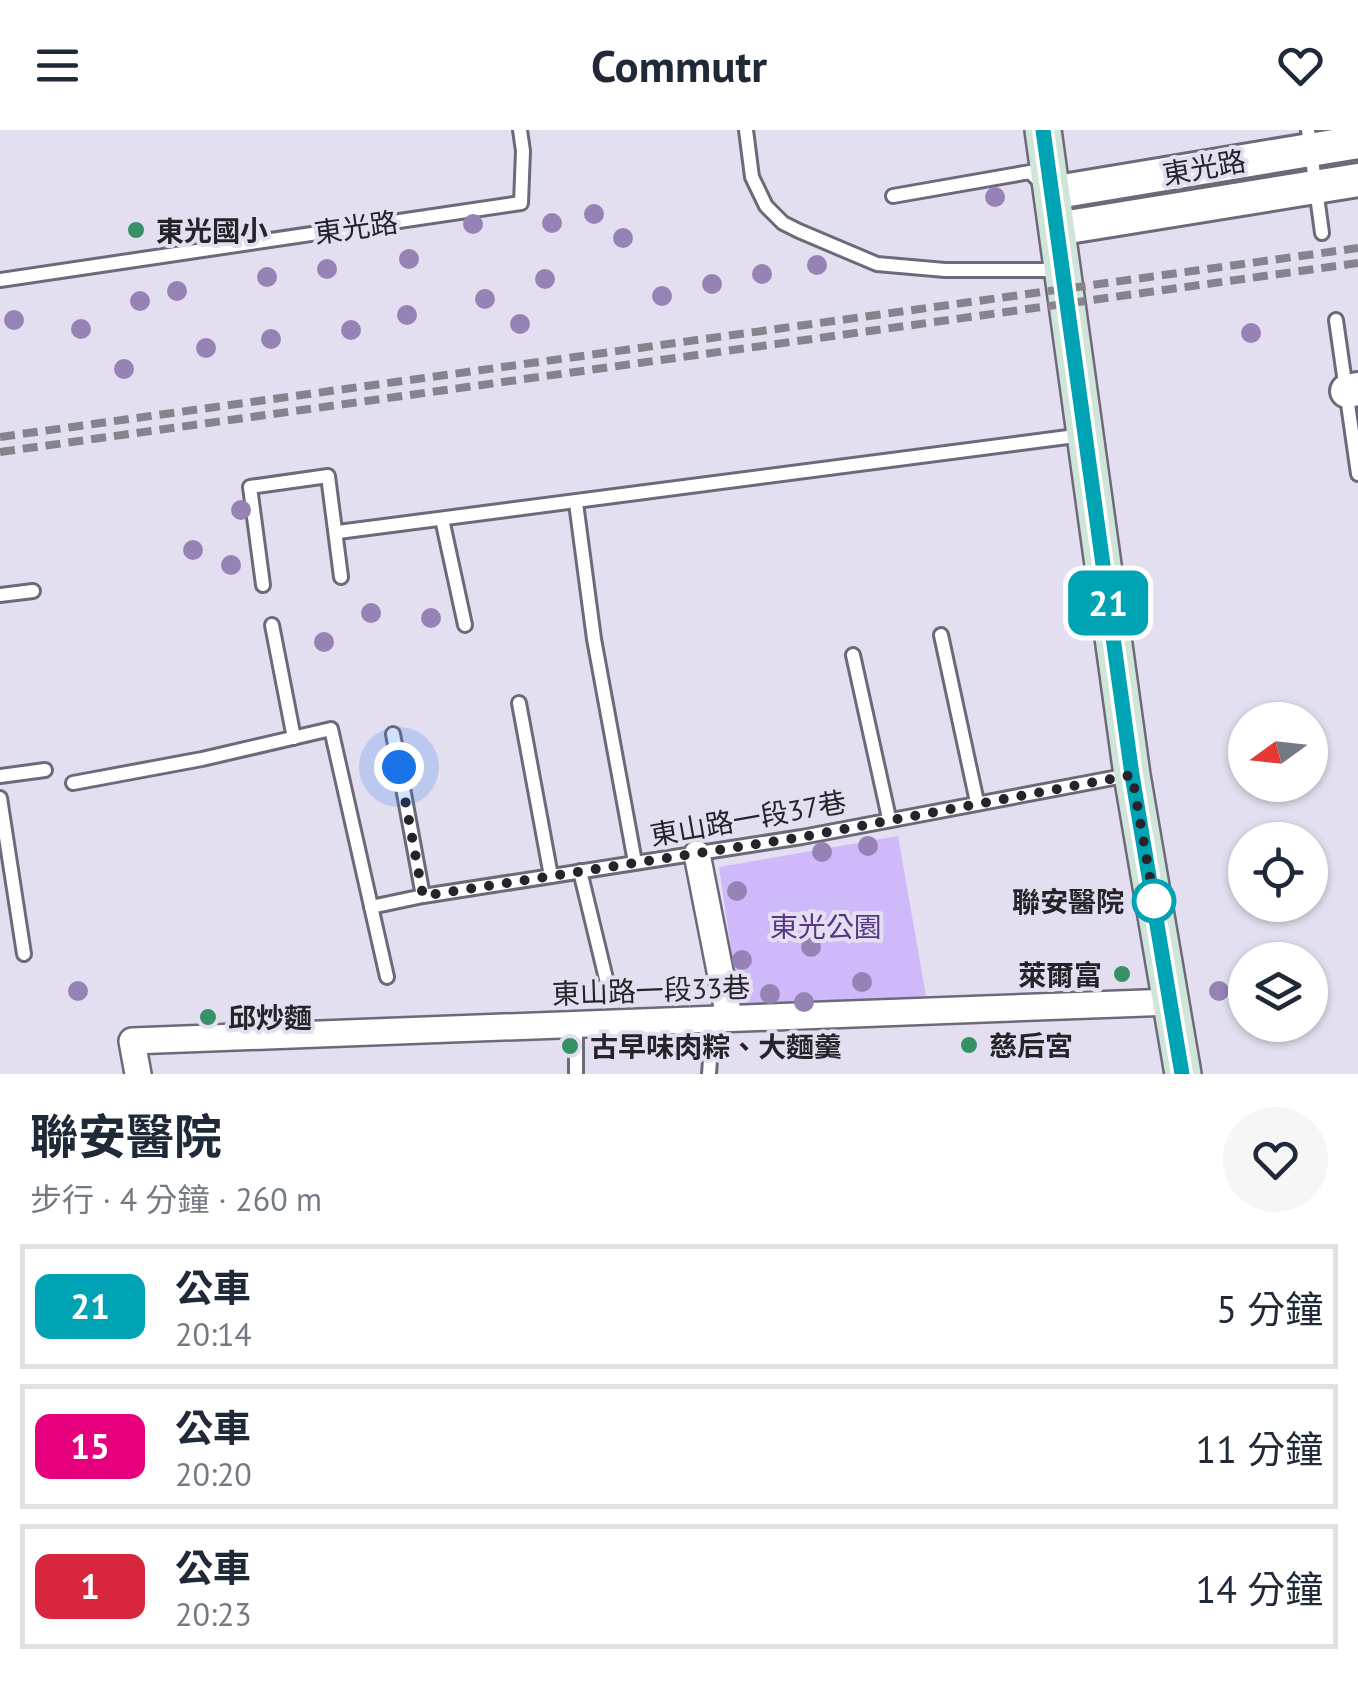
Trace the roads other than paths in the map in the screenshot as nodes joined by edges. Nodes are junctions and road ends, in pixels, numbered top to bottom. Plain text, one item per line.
1 (520, 130) edge
2 (746, 130) edge
3 (1043, 130) edge
4 (1309, 140) edge
5 (1358, 142) edge
6 (1358, 180) edge
7 (1315, 186) junction
8 (1051, 193) junction
9 (894, 196) dead end
10 (1056, 229) junction
11 (1322, 232) dead end
12 (1062, 270) junction
13 (0, 280) edge
14 (1336, 320) dead end
15 (1352, 390) edge
16 (1083, 435) junction
17 (1358, 474) edge
18 (576, 503) junction
19 (442, 519) junction
20 (338, 532) junction
21 (341, 576) dead end
22 (263, 585) dead end
23 (33, 591) dead end
24 (0, 595) edge
25 (272, 625) dead end
26 (465, 625) dead end
27 (941, 635) dead end
28 (852, 655) dead end
29 (519, 703) dead end
30 (393, 734) dead end
31 (294, 738) junction
32 (46, 770) dead end
33 (1132, 775) junction
34 (0, 776) edge
35 (73, 782) dead end
36 (0, 798) edge
37 (977, 802) junction
38 (888, 818) junction
39 (697, 854) junction
40 (635, 862) junction
41 (580, 871) junction
42 (550, 876) junction
43 (423, 896) junction
44 (371, 907) junction
45 (24, 954) dead end
46 (386, 976) dead end
47 (609, 991) dead end
48 (1172, 1002) junction
49 (721, 1017) junction
50 (576, 1023) junction
51 (138, 1074) edge
52 (576, 1074) edge
53 (709, 1074) edge
54 (1182, 1074) edge

1 - 13 lane, 東光路
2 - 12 lane
3 - 8 main road
4 - 5 street, 東光路
4 - 7 lane
4 - 8 street, 東光路
6 - 7 street, 東光路
7 - 10 street, 東光路
7 - 11 lane
8 - 9 lane
8 - 10 main road
10 - 12 main road
12 - 16 main road
14 - 15 lane
15 - 17 lane
16 - 18 lane
16 - 33 main road
18 - 19 lane
18 - 40 lane
19 - 20 lane
19 - 26 lane
20 - 21 lane
20 - 22 lane
23 - 24 lane
25 - 31 lane
27 - 37 lane
28 - 38 lane
29 - 42 lane
30 - 43 lane
31 - 35 lane
31 - 44 lane
32 - 34 lane
33 - 37 lane, 東山路一段37巷
33 - 48 main road
36 - 45 lane
37 - 38 lane, 東山路一段37巷
38 - 39 lane, 東山路一段37巷
39 - 40 lane, 東山路一段37巷
39 - 49 street
40 - 41 lane, 東山路一段37巷
41 - 42 lane, 東山路一段37巷
41 - 47 lane
42 - 43 lane, 東山路一段37巷
43 - 44 lane, 東山路一段37巷
44 - 46 lane
48 - 49 street, 東山路一段33巷
48 - 54 main road
49 - 50 street, 東山路一段33巷
49 - 53 lane
50 - 51 street, 東山路一段33巷
50 - 52 lane

